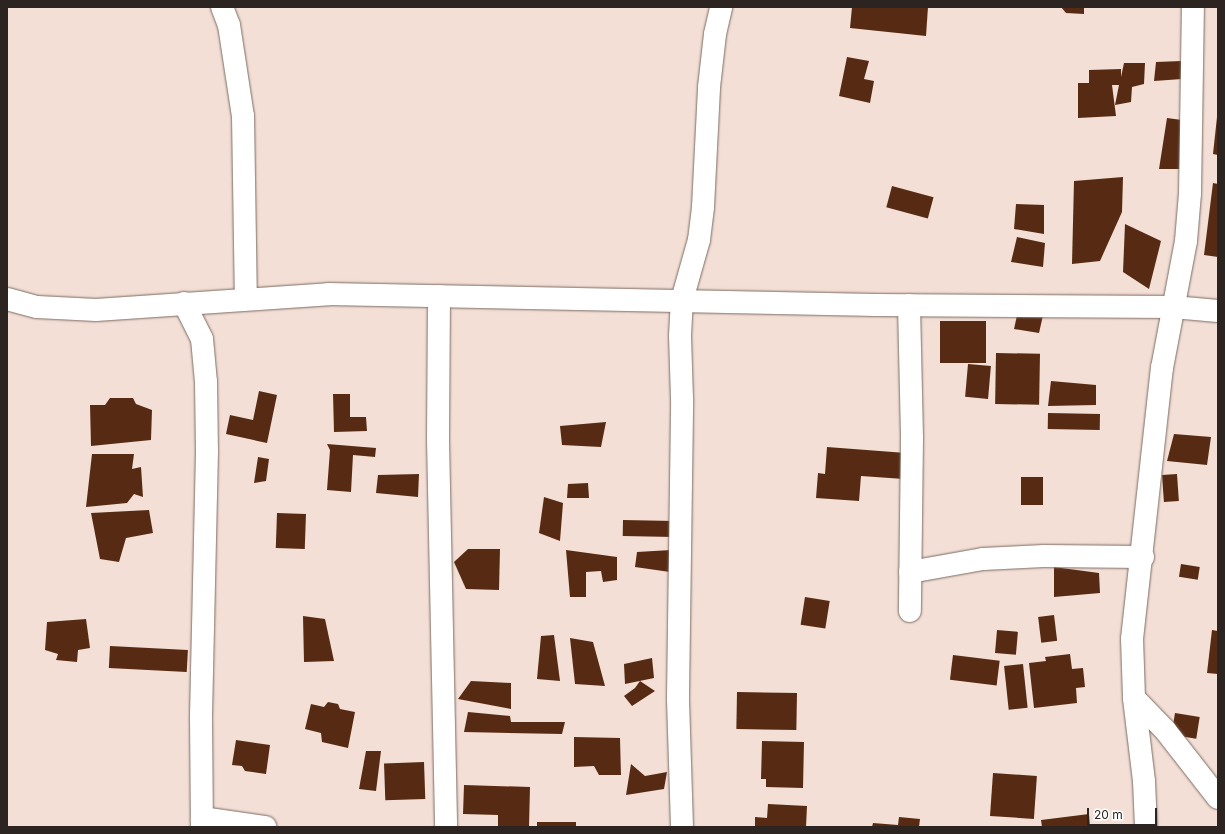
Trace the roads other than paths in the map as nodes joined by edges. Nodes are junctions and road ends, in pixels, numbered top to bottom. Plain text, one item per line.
1 (222, 7) edge
2 (721, 7) edge
3 (1193, 7) edge
4 (439, 296) junction
5 (7, 299) edge
6 (246, 300) junction
7 (682, 300) junction
8 (184, 304) junction
9 (909, 305) junction
10 (1173, 307) junction
11 (1218, 311) edge
12 (1142, 557) junction
13 (910, 572) junction
14 (910, 611) dead end
15 (1134, 698) junction
16 (1218, 798) edge
17 (202, 823) edge
18 (265, 827) edge
19 (446, 827) edge
20 (682, 827) edge
21 (1146, 827) edge

1 - 6 street
2 - 7 street
3 - 10 street
4 - 6 street
4 - 7 street
4 - 19 street
5 - 8 street
6 - 8 street
7 - 9 street
7 - 20 street
8 - 17 street
9 - 10 street
9 - 13 street
10 - 11 street
10 - 12 street
12 - 13 street
12 - 15 street
13 - 14 street
15 - 16 street
15 - 21 street
17 - 18 street

